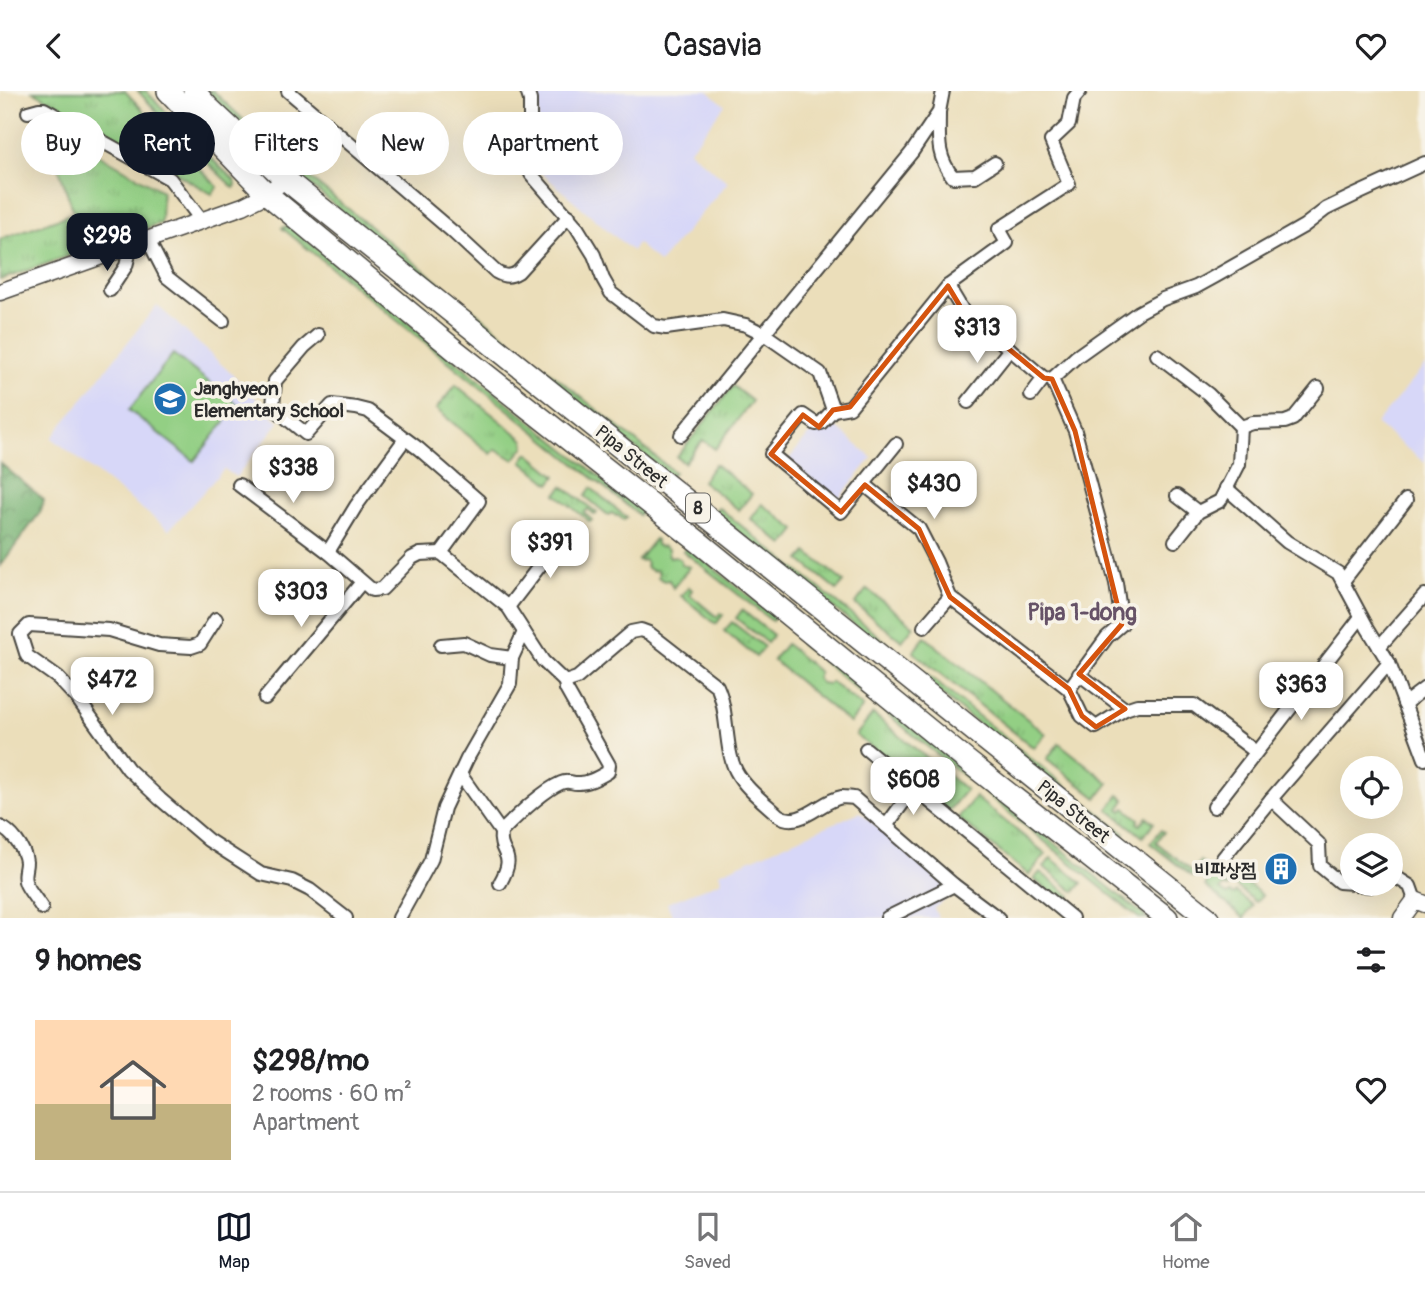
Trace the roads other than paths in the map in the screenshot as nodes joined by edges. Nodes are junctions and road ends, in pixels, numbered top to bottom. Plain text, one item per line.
1 (168, 91) edge
2 (194, 91) edge
3 (288, 91) edge
4 (527, 91) edge
5 (943, 91) edge
6 (1080, 91) edge
7 (28, 112) dead end
8 (49, 112) edge
9 (939, 112) junction
10 (105, 143) edge
11 (995, 163) dead end
12 (1425, 163) edge
13 (285, 179) junction
14 (267, 194) junction
15 (569, 216) junction
16 (202, 221) junction
17 (148, 240) junction
18 (131, 246) junction
19 (948, 285) junction
20 (110, 290) dead end
21 (0, 292) edge
22 (223, 321) dead end
23 (764, 334) junction
24 (318, 335) dead end
25 (1010, 349) junction
26 (1157, 355) dead end
27 (1048, 378) junction
28 (1318, 388) dead end
29 (1031, 395) dead end
30 (968, 401) dead end
31 (833, 409) junction
32 (1241, 427) junction
33 (681, 435) dead end
34 (405, 439) junction
35 (897, 444) dead end
36 (239, 485) dead end
37 (864, 485) junction
38 (1226, 488) junction
39 (1177, 496) dead end
40 (1406, 500) dead end
41 (1198, 512) junction
42 (565, 533) dead end
43 (1175, 541) dead end
44 (327, 552) junction
45 (441, 553) junction
46 (362, 582) junction
47 (1343, 582) junction
48 (1425, 595) edge
49 (950, 597) junction
50 (508, 607) junction
51 (1361, 617) junction
52 (216, 619) dead end
53 (925, 627) dead end
54 (524, 632) junction
55 (440, 645) dead end
56 (1379, 646) junction
57 (512, 658) junction
58 (1389, 663) junction
59 (1079, 674) junction
60 (565, 682) junction
61 (1425, 688) edge
62 (1069, 689) junction
63 (265, 698) dead end
64 (1404, 704) junction
65 (1125, 709) junction
66 (866, 749) dead end
67 (1256, 752) junction
68 (1425, 759) edge
69 (460, 774) junction
70 (914, 788) junction
71 (1271, 799) junction
72 (1214, 807) dead end
73 (886, 826) junction
74 (0, 827) edge
75 (500, 832) junction
76 (1223, 857) dead end
77 (1340, 882) edge
78 (1403, 882) edge
79 (500, 883) dead end
80 (954, 885) junction
81 (1420, 902) edge
82 (42, 908) dead end
83 (346, 918) edge
84 (399, 918) edge
85 (887, 918) edge
86 (998, 918) edge
87 (1072, 918) edge
88 (1167, 918) edge
89 (1208, 918) edge
90 (1402, 918) edge

1 - 14 main road, Pipa Street / 8
2 - 13 main road, Pipa Street / 8
3 - 15 street
4 - 15 street
5 - 9 street
6 - 19 street
7 - 8 street
9 - 11 street
9 - 23 street
10 - 16 street
12 - 27 street
13 - 14 street
13 - 89 main road, Pipa Street / 8
14 - 16 street
14 - 88 main road, Pipa Street / 8
15 - 23 street
16 - 17 street
17 - 18 street
17 - 22 street
18 - 20 street
18 - 21 street
19 - 25 street
19 - 31 street
23 - 31 street
23 - 33 street
24 - 34 street
25 - 27 street
25 - 30 street
26 - 32 street
27 - 29 street
27 - 59 street
28 - 32 street
31 - 37 street
32 - 38 street
34 - 44 street
34 - 45 street
35 - 37 street
36 - 44 street
37 - 49 street
38 - 41 street
38 - 47 street
39 - 41 street
40 - 47 street
41 - 43 street
42 - 50 street
44 - 46 street
45 - 46 street
45 - 50 street
46 - 63 street
47 - 51 street
48 - 56 street
49 - 53 street
49 - 62 street
50 - 54 street
51 - 56 street
51 - 67 street
52 - 83 street
54 - 57 street
54 - 60 street
55 - 57 street
56 - 58 street
57 - 69 street
58 - 64 street
58 - 71 street
59 - 62 street
59 - 65 street
60 - 73 street
60 - 75 street
61 - 64 street
62 - 65 street
64 - 68 street
65 - 67 street
66 - 70 street
67 - 72 street
69 - 75 street
69 - 84 street
70 - 73 street
70 - 87 street
71 - 76 street
71 - 77 street
73 - 80 street
74 - 82 street
75 - 79 street
78 - 81 street
80 - 85 street
80 - 86 street
81 - 90 street

